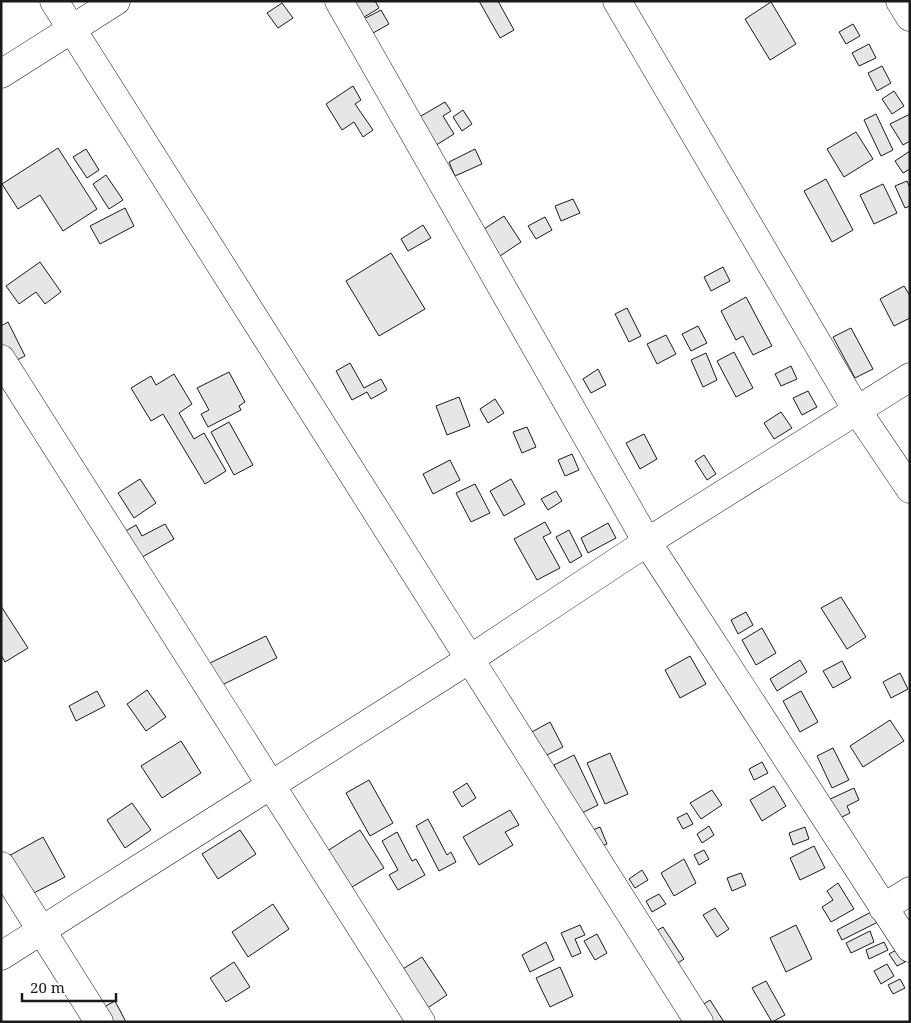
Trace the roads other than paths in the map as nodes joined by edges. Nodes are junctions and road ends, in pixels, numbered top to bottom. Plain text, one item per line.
1 (54, 1) edge
2 (116, 1) edge
3 (340, 1) edge
4 (618, 1) edge
5 (900, 1) edge
6 (910, 16) edge
7 (72, 29) junction
8 (1, 74) edge
9 (1, 359) edge
10 (910, 377) edge
11 (856, 409) junction
12 (910, 489) edge
13 (647, 542) junction
14 (470, 659) junction
15 (271, 786) junction
16 (1, 866) edge
17 (910, 891) edge
18 (883, 908) junction
19 (42, 930) junction
20 (910, 948) edge
21 (1, 956) edge
22 (100, 1022) edge
23 (420, 1022) edge
24 (699, 1022) edge

1 - 7 street
2 - 7 street
3 - 13 street
4 - 11 street
5 - 6 street
7 - 8 street
7 - 14 street
9 - 15 street
10 - 11 street
11 - 12 street
11 - 13 street
13 - 14 street
13 - 18 street
14 - 15 street
14 - 24 street
15 - 19 street
15 - 23 street
16 - 19 street
17 - 18 street
18 - 20 street
19 - 21 street
19 - 22 street

